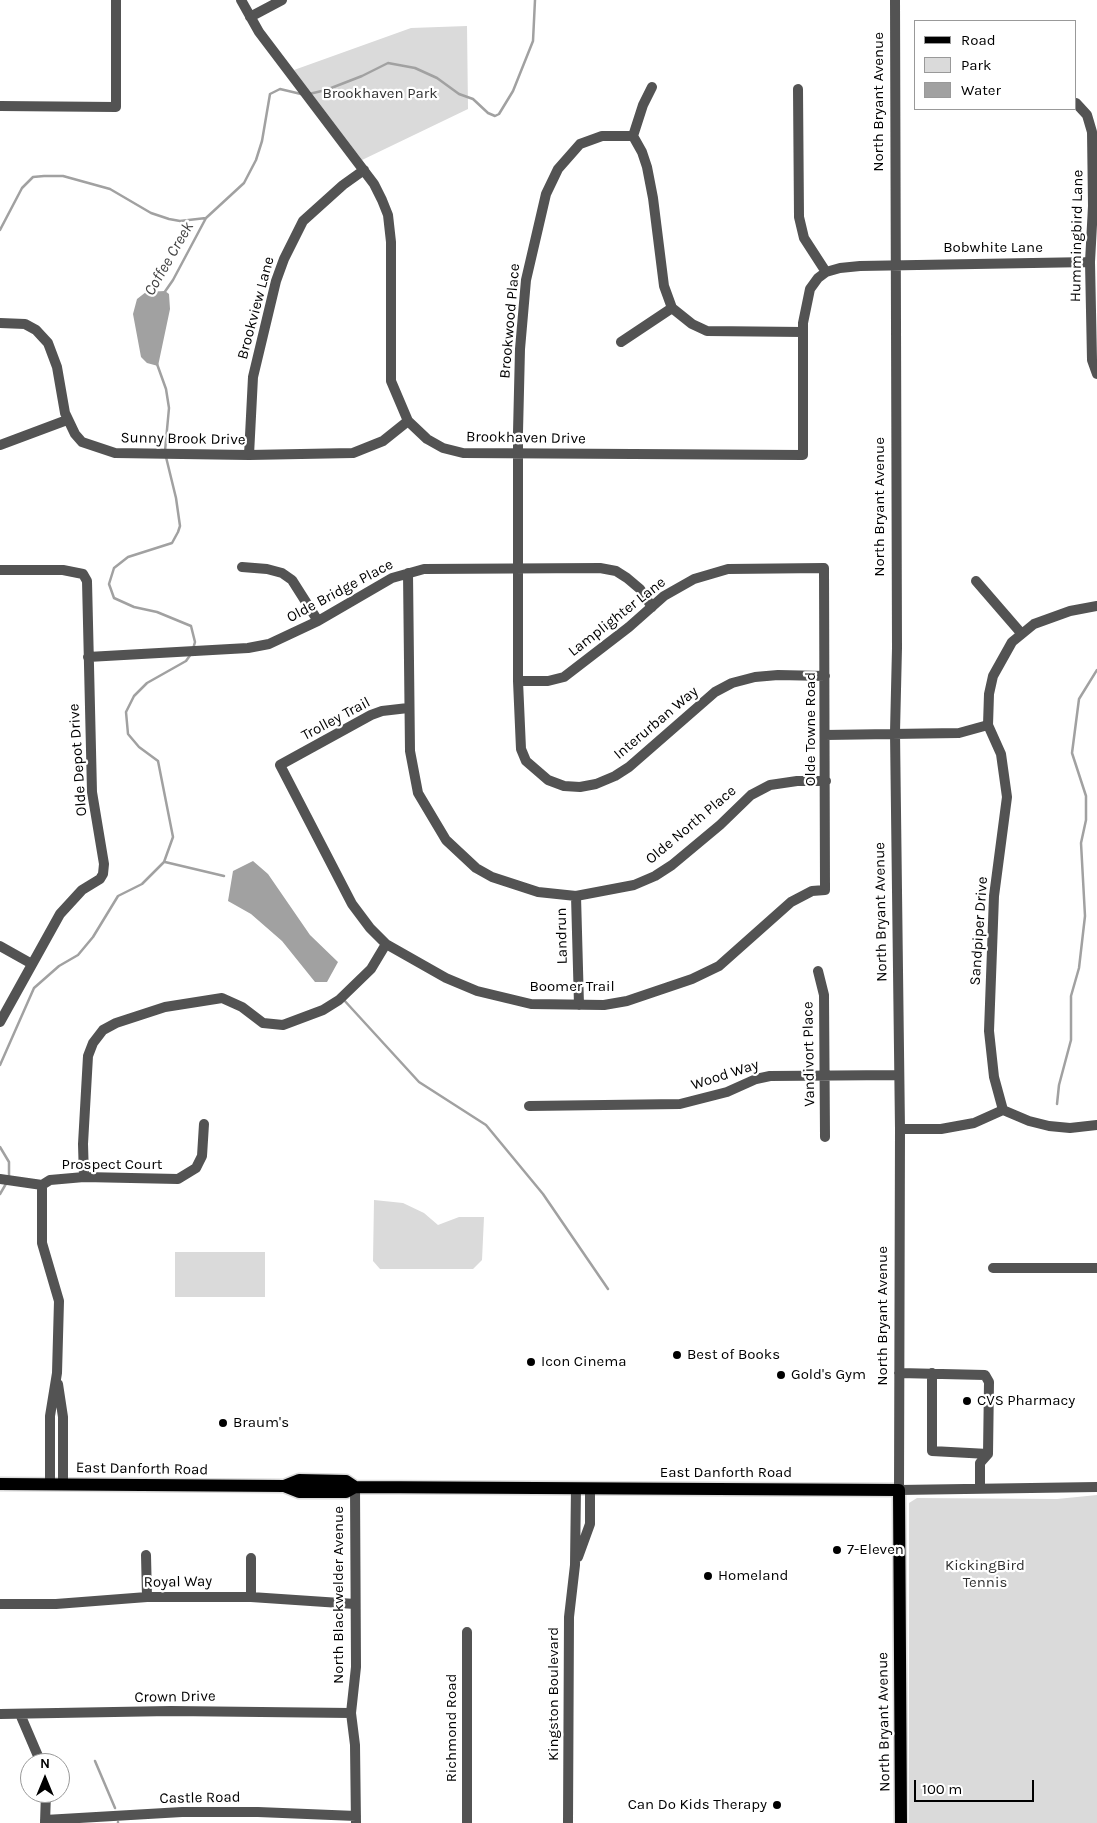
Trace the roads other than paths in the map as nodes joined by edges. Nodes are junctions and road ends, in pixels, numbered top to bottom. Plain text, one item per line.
1 (116, 0) edge
2 (241, 0) edge
3 (282, 0) edge
4 (895, 0) edge
5 (250, 16) junction
6 (652, 87) dead end
7 (798, 89) dead end
8 (1077, 104) edge
9 (0, 106) edge
10 (633, 136) junction
11 (364, 170) junction
12 (1090, 262) junction
13 (896, 265) junction
14 (826, 272) junction
15 (672, 308) junction
16 (0, 323) edge
17 (803, 332) junction
18 (621, 342) dead end
19 (1097, 374) edge
20 (68, 420) junction
21 (408, 421) junction
22 (0, 444) edge
23 (518, 453) junction
24 (249, 455) junction
25 (242, 567) dead end
26 (517, 568) junction
27 (824, 568) joint
28 (0, 570) edge
29 (408, 573) junction
30 (976, 581) dead end
31 (1097, 606) edge
32 (652, 607) junction
33 (318, 620) junction
34 (1021, 633) junction
35 (88, 657) junction
36 (826, 676) junction
37 (518, 681) junction
38 (408, 708) junction
39 (988, 725) junction
40 (895, 732) junction
41 (825, 735) junction
42 (280, 765) joint
43 (826, 781) junction
44 (826, 890) joint
45 (576, 896) junction
46 (386, 944) junction
47 (0, 946) edge
48 (32, 964) junction
49 (818, 971) dead end
50 (579, 1005) junction
51 (0, 1022) edge
52 (825, 1075) junction
53 (900, 1075) junction
54 (529, 1106) dead end
55 (1003, 1110) junction
56 (204, 1124) dead end
57 (1097, 1125) edge
58 (900, 1129) junction
59 (826, 1137) dead end
60 (84, 1177) junction
61 (0, 1179) edge
62 (42, 1185) junction
63 (993, 1268) dead end
64 (1097, 1268) edge
65 (899, 1373) junction
66 (932, 1373) junction
67 (988, 1454) junction
68 (0, 1484) edge
69 (56, 1484) junction
70 (1097, 1487) edge
71 (354, 1488) junction
72 (576, 1488) junction
73 (590, 1488) junction
74 (980, 1489) junction
75 (899, 1490) junction
76 (146, 1555) dead end
77 (251, 1558) dead end
78 (575, 1565) junction
79 (147, 1597) junction
80 (251, 1597) junction
81 (0, 1604) edge
82 (355, 1604) junction
83 (467, 1632) dead end
84 (351, 1713) junction
85 (0, 1714) edge
86 (20, 1714) junction
87 (37, 1753) edge
88 (46, 1803) edge
89 (356, 1820) edge
90 (45, 1821) edge
91 (467, 1823) edge
92 (568, 1823) edge
93 (901, 1823) edge

1 - 9 street
2 - 5 street, Brookhaven Drive
3 - 5 street
4 - 13 street, North Bryant Avenue
5 - 11 street, Brookhaven Drive
6 - 10 street
7 - 14 street
8 - 12 street, Hummingbird Lane
10 - 15 street
10 - 23 street, Brookwood Place
11 - 21 street, Brookhaven Drive
11 - 24 street, Brookview Lane
12 - 13 street, Bobwhite Lane
12 - 19 street, Hummingbird Lane
13 - 14 street
13 - 40 street, North Bryant Avenue
14 - 17 street, Brookhaven Drive
15 - 17 street
15 - 18 street
16 - 20 street, Sunny Brook Drive
17 - 23 street, Brookhaven Drive
20 - 22 street
20 - 24 street, Sunny Brook Drive
21 - 23 street, Brookhaven Drive
21 - 24 street, Sunny Brook Drive
23 - 26 street, Brookwood Place
25 - 33 street
26 - 29 street, Olde Bridge Place
26 - 32 street, Olde Bridge Place
26 - 37 street, Interurban Way
27 - 32 street, Lamplighter Lane
27 - 36 street, Olde Towne Road
28 - 35 street, Olde Depot Drive
29 - 33 street, Olde Bridge Place
29 - 38 street, Olde North Place
30 - 34 street
31 - 34 street
32 - 37 street, Lamplighter Lane
33 - 35 street, Olde Bridge Place
34 - 39 street
35 - 48 street, Olde Depot Drive
36 - 37 street, Interurban Way
36 - 41 street, Olde Towne Road
38 - 42 street, Trolley Trail
38 - 45 street, Olde North Place
39 - 40 street
39 - 55 street, Sandpiper Drive
40 - 41 street
40 - 53 street, North Bryant Avenue
41 - 43 street, Olde Towne Road
42 - 46 street, Boomer Trail
43 - 44 street, Olde Towne Road
43 - 45 street, Olde North Place
44 - 50 street, Boomer Trail
45 - 50 street, Landrun
46 - 50 street, Boomer Trail
46 - 60 street
47 - 48 street
48 - 51 street, Olde Depot Drive
49 - 52 street, Vandivort Place
52 - 53 street, Wood Way
52 - 54 street, Wood Way
52 - 59 street, Vandivort Place
53 - 58 street, North Bryant Avenue
55 - 57 street
55 - 58 street
56 - 60 street, Prospect Court
58 - 65 street, North Bryant Avenue
60 - 62 street, Prospect Court
61 - 62 street
62 - 69 street
63 - 64 street
65 - 66 street
65 - 75 street, North Bryant Avenue
66 - 67 street
66 - 67 street
67 - 74 street
68 - 69 main road, East Danforth Road
69 - 71 main road, East Danforth Road
70 - 74 street, East Danforth Road
71 - 72 main road, East Danforth Road
71 - 82 street, North Blackwelder Avenue
72 - 73 main road, East Danforth Road
72 - 78 street, Kingston Boulevard
73 - 75 main road, East Danforth Road
73 - 78 street, Kingston Boulevard
74 - 75 street, East Danforth Road
75 - 93 main road, North Bryant Avenue
76 - 79 street
77 - 80 street
78 - 92 street, Kingston Boulevard
79 - 80 street, Royal Way
79 - 81 street, Royal Way
80 - 82 street, Royal Way
82 - 84 street, North Blackwelder Avenue
83 - 91 street, Richmond Road
84 - 86 street, Crown Drive
84 - 89 street, North Blackwelder Avenue
85 - 86 street, Crown Drive
86 - 87 street
88 - 90 street
89 - 90 street, Castle Road

